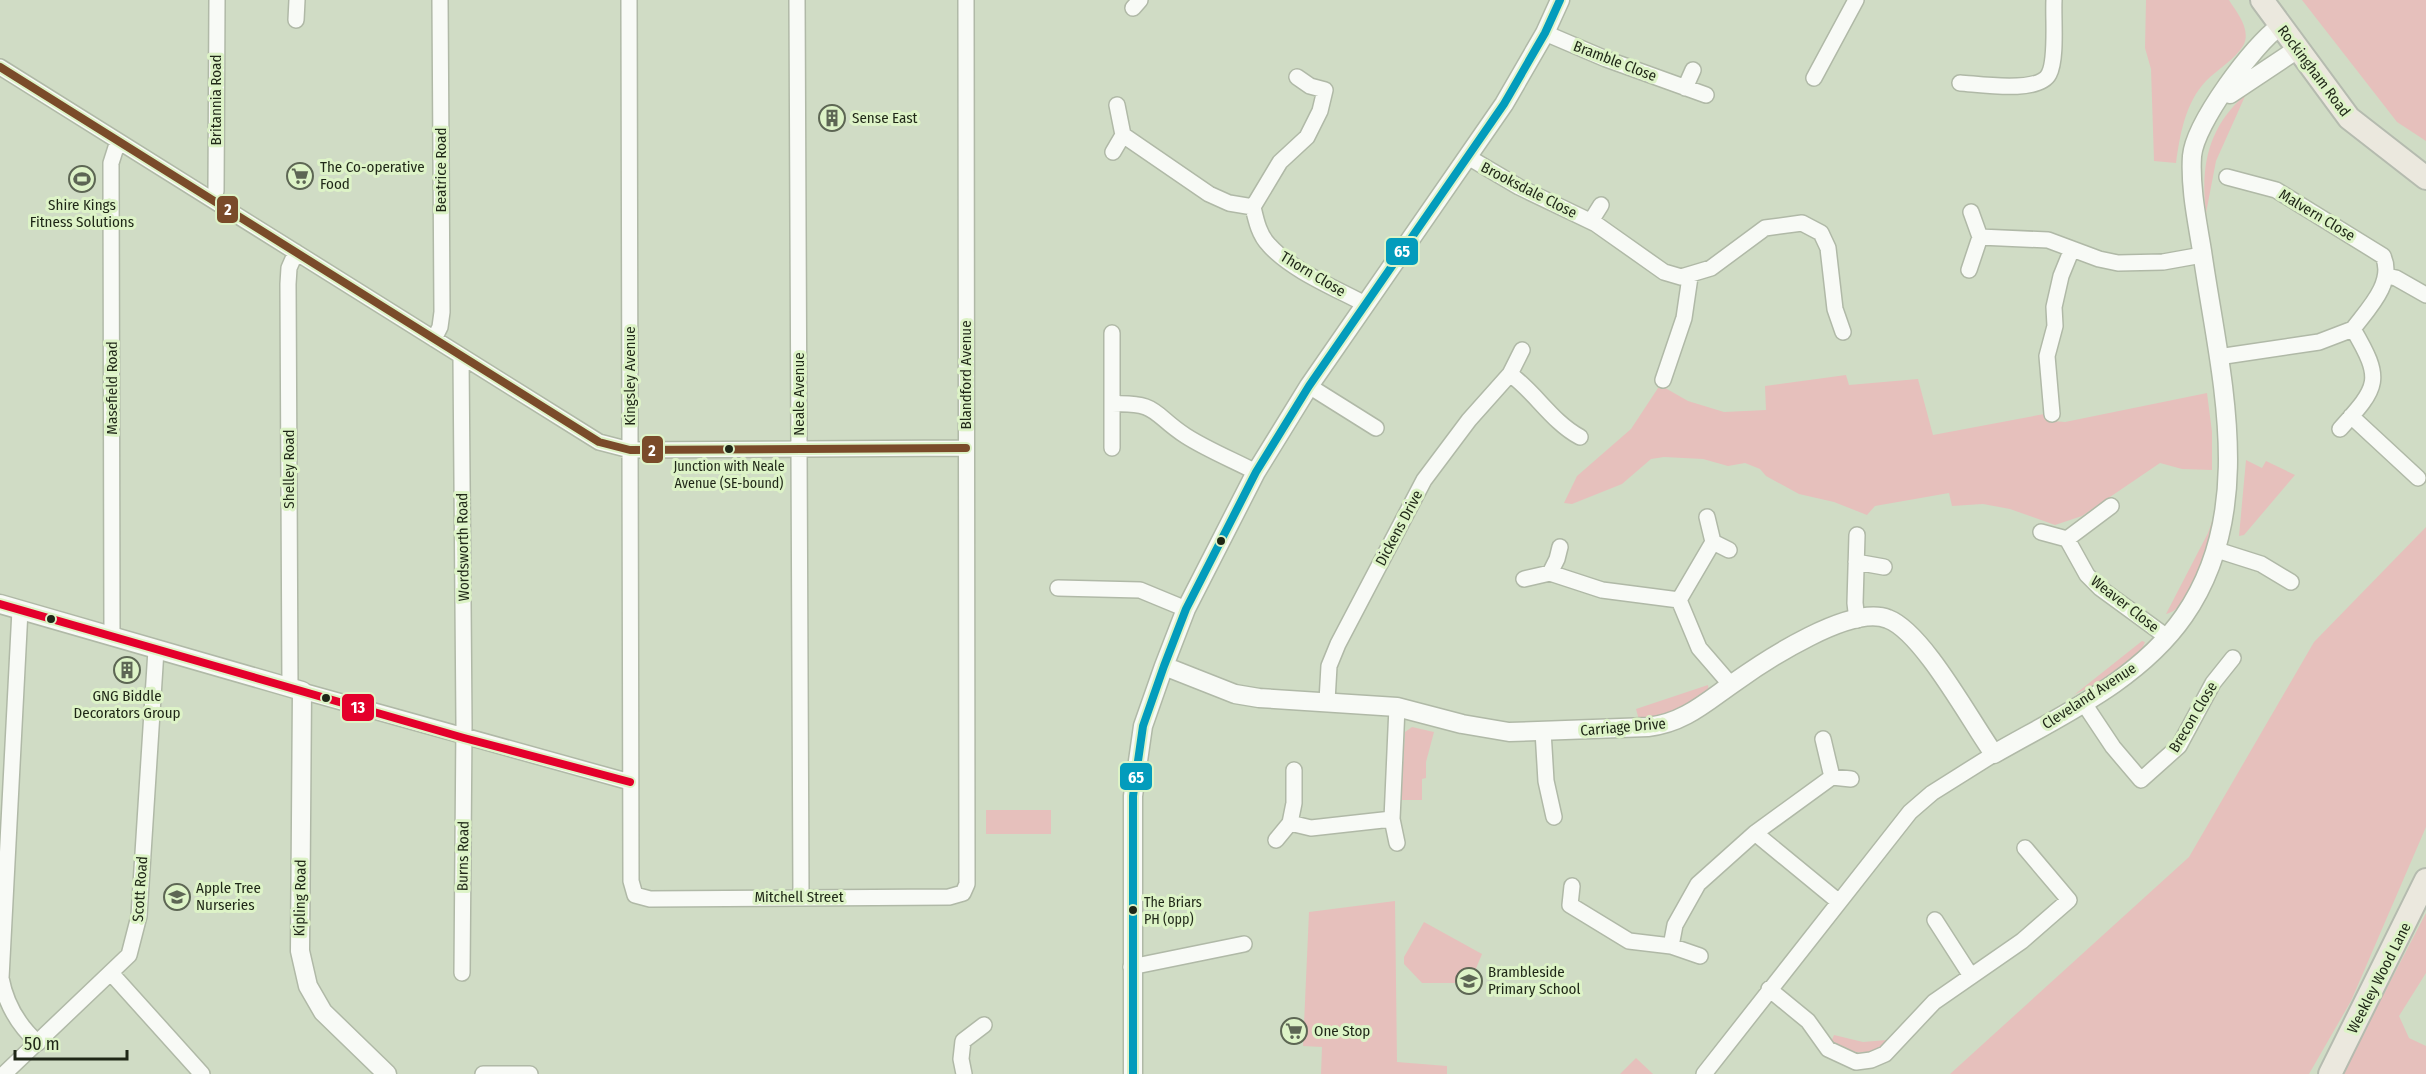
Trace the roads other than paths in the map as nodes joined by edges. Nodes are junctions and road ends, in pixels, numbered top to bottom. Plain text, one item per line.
1 (217, 0) edge
2 (297, 0) edge
3 (440, 0) edge
4 (629, 0) edge
5 (797, 0) edge
6 (966, 0) edge
7 (1560, 0) edge
8 (1856, 0) edge
9 (2054, 0) edge
10 (2262, 0) edge
11 (296, 21) dead end
12 (2280, 26) junction
13 (1545, 33) junction
14 (2296, 50) junction
15 (0, 67) edge
16 (1693, 70) dead end
17 (1296, 77) dead end
18 (1814, 78) dead end
19 (1960, 82) dead end
20 (1685, 88) junction
21 (1706, 95) dead end
22 (2216, 103) junction
23 (1117, 105) dead end
24 (1123, 135) junction
25 (118, 141) junction
26 (1113, 152) dead end
27 (1468, 158) junction
28 (2399, 159) junction
29 (2426, 166) edge
30 (2227, 177) dead end
31 (2426, 178) edge
32 (211, 199) junction
33 (1600, 205) dead end
34 (1253, 207) junction
35 (1971, 212) dead end
36 (1591, 221) junction
37 (1980, 237) junction
38 (2072, 249) junction
39 (296, 252) junction
40 (2202, 255) junction
41 (1969, 270) dead end
42 (2387, 276) junction
43 (1690, 277) junction
44 (2426, 295) edge
45 (1365, 304) junction
46 (2352, 329) junction
47 (1843, 332) dead end
48 (1112, 333) dead end
49 (434, 339) junction
50 (1522, 350) dead end
51 (461, 356) junction
52 (2217, 357) junction
53 (1510, 374) junction
54 (1663, 380) dead end
55 (1309, 386) junction
56 (1112, 404) junction
57 (2052, 414) dead end
58 (2351, 416) junction
59 (1376, 428) dead end
60 (2340, 429) dead end
61 (1580, 437) dead end
62 (966, 448) junction
63 (1112, 448) dead end
64 (799, 449) junction
65 (630, 450) junction
66 (1256, 472) junction
67 (2418, 478) dead end
68 (2111, 506) dead end
69 (1707, 517) dead end
70 (2041, 532) dead end
71 (1857, 535) dead end
72 (2067, 539) junction
73 (1713, 542) junction
74 (1560, 547) dead end
75 (1729, 550) dead end
76 (2217, 550) junction
77 (1856, 562) junction
78 (1884, 567) dead end
79 (1550, 573) junction
80 (1524, 579) dead end
81 (2290, 582) dead end
82 (1058, 588) dead end
83 (1679, 600) junction
84 (0, 604) edge
85 (1186, 609) junction
86 (20, 610) junction
87 (1857, 620) junction
88 (112, 637) junction
89 (2167, 637) junction
90 (156, 650) junction
91 (2234, 658) dead end
92 (1164, 666) junction
93 (1731, 684) junction
94 (296, 689) junction
95 (1327, 701) junction
96 (2083, 702) junction
97 (1396, 707) junction
98 (1543, 731) junction
99 (464, 738) junction
100 (1823, 739) dead end
101 (1995, 754) junction
102 (1294, 770) dead end
103 (1832, 777) junction
104 (1851, 779) dead end
105 (630, 782) junction
106 (1554, 817) dead end
107 (1392, 819) junction
108 (1290, 823) junction
109 (1755, 833) junction
110 (1276, 840) dead end
111 (1397, 843) dead end
112 (2025, 848) dead end
113 (2426, 880) edge
114 (1572, 886) dead end
115 (963, 893) joint
116 (635, 895) joint
117 (801, 896) junction
118 (1839, 902) junction
119 (1935, 920) dead end
120 (1244, 944) dead end
121 (1671, 946) junction
122 (1700, 956) dead end
123 (1131, 967) junction
124 (111, 973) junction
125 (462, 974) dead end
126 (1971, 976) junction
127 (1770, 989) junction
128 (984, 1025) dead end
129 (38, 1043) junction
130 (4, 1074) edge
131 (202, 1074) edge
132 (387, 1074) edge
133 (483, 1074) edge
134 (530, 1074) edge
135 (964, 1074) edge
136 (1133, 1074) edge
137 (1704, 1074) edge
138 (2330, 1074) edge

1 - 32 street, Britannia Road
2 - 11 street
3 - 49 street, Beatrice Road
4 - 65 street, Kingsley Avenue
5 - 64 street, Neale Avenue
6 - 62 street, Blandford Avenue
7 - 13 street
8 - 18 street
9 - 19 street
10 - 12 main road, Rockingham Road
12 - 14 main road, Rockingham Road
12 - 22 street, Cleveland Avenue
13 - 20 street, Bramble Close
13 - 27 street
14 - 22 street, Cleveland Avenue
14 - 28 main road, Rockingham Road
15 - 25 street
16 - 20 street
17 - 34 street
20 - 21 street, Bramble Close
22 - 40 street, Cleveland Avenue
23 - 24 street
24 - 26 street
24 - 34 street
25 - 32 street
25 - 88 street, Masefield Road
27 - 36 street, Brooksdale Close
27 - 45 street
28 - 29 main road, Rockingham Road
28 - 31 main road, Rockingham Road
30 - 42 street, Malvern Close
32 - 39 street
33 - 36 street, Brooksdale Close
34 - 45 street, Thorn Close
35 - 37 street
36 - 43 street, Brooksdale Close
37 - 38 street
37 - 41 street
38 - 40 street
38 - 57 street
39 - 49 street
39 - 94 street, Shelley Road
40 - 52 street, Cleveland Avenue
42 - 44 street
42 - 46 street
43 - 47 street
43 - 54 street
45 - 55 street
46 - 52 street
46 - 58 street
48 - 56 street
49 - 51 street
50 - 53 street, Dickens Drive
51 - 65 street
51 - 99 street, Wordsworth Road
52 - 76 street, Cleveland Avenue
53 - 61 street
53 - 95 street, Dickens Drive
55 - 59 street
55 - 66 street
56 - 63 street
56 - 66 street
58 - 60 street
58 - 67 street
62 - 64 street
62 - 115 street, Blandford Avenue
64 - 65 street
64 - 117 street, Neale Avenue
65 - 105 street, Kingsley Avenue
66 - 85 street
68 - 72 street
69 - 73 street
70 - 72 street
71 - 77 street
72 - 89 street, Weaver Close
73 - 75 street
73 - 83 street
74 - 79 street
76 - 81 street
76 - 89 street, Cleveland Avenue
77 - 78 street
77 - 87 street
79 - 80 street
79 - 83 street
82 - 85 street
83 - 93 street
84 - 86 street
85 - 92 street
86 - 88 street
86 - 129 street
87 - 93 street, Carriage Drive
87 - 101 street, Carriage Drive
88 - 90 street
89 - 96 street, Cleveland Avenue
90 - 94 street
90 - 124 street, Scott Road
91 - 96 street, Brecon Close
92 - 95 street, Carriage Drive
92 - 123 street
93 - 98 street, Carriage Drive
94 - 99 street
94 - 132 street, Kipling Road
95 - 97 street, Carriage Drive
96 - 101 street, Cleveland Avenue
97 - 98 street, Carriage Drive
97 - 107 street
98 - 106 street
99 - 105 street
99 - 125 street, Burns Road
100 - 103 street
101 - 118 street, Cleveland Avenue
102 - 108 street
103 - 104 street
103 - 109 street
105 - 116 street, Kingsley Avenue
107 - 108 street
107 - 111 street
108 - 110 street
109 - 118 street
109 - 121 street
112 - 126 street
113 - 138 main road, Weekley Wood Lane
114 - 121 street
115 - 117 street, Mitchell Street
116 - 117 street, Mitchell Street
118 - 127 street, Cleveland Avenue
119 - 126 street
120 - 123 street
121 - 122 street
123 - 136 street
124 - 129 street, Scott Road
124 - 131 street
126 - 127 street
127 - 137 street, Cleveland Avenue
128 - 135 street
129 - 130 street, Scott Road
133 - 134 street

